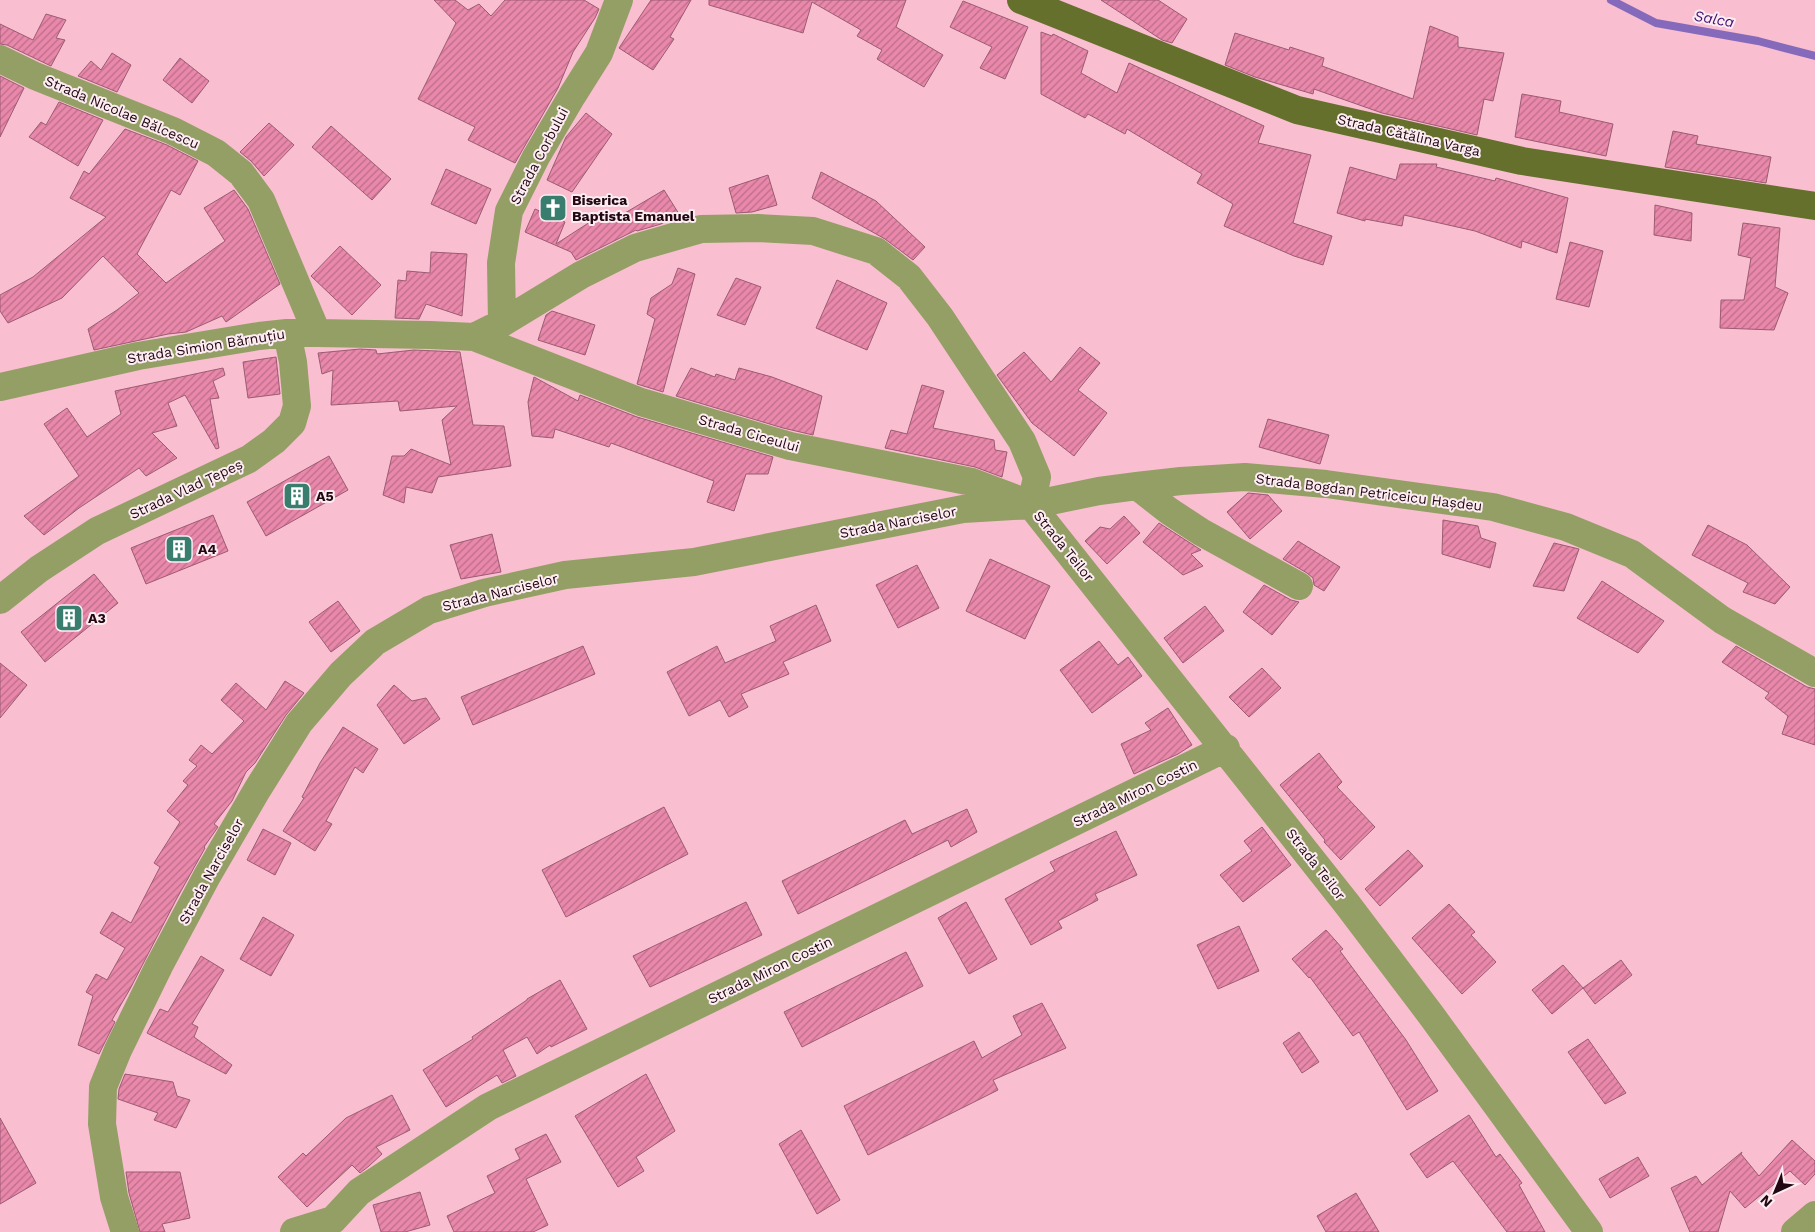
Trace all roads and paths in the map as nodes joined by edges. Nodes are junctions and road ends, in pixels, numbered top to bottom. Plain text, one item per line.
1 (619, 0) edge
2 (1022, 0) edge
3 (0, 59) edge
4 (1815, 206) edge
5 (502, 323) junction
6 (287, 333) junction
7 (317, 333) junction
8 (474, 337) junction
9 (0, 387) edge
10 (1137, 486) junction
11 (1031, 504) junction
12 (1299, 586) dead end
13 (0, 600) edge
14 (1815, 673) edge
15 (1226, 748) junction
16 (1815, 1215) edge
17 (343, 1226) edge
18 (125, 1232) edge
19 (294, 1232) edge
20 (1589, 1232) edge
21 (1796, 1232) edge

1 - 5 street, Strada Corbului
2 - 4 main road, Strada Cătălina Varga
3 - 7 street, Strada Nicolae Bălcescu
5 - 8 street
5 - 11 street
6 - 7 street, Strada Simion Bărnuțiu
6 - 9 street, Strada Simion Bărnuțiu
6 - 13 street, Strada Vlad Țepeș
7 - 8 street, Strada Simion Bărnuțiu
8 - 11 street, Strada Ciceului
10 - 11 street, Strada Bogdan Petriceicu Hașdeu
10 - 12 street
10 - 14 street, Strada Bogdan Petriceicu Hașdeu
11 - 15 street, Strada Teilor
11 - 18 street, Strada Narciselor
15 - 17 street, Strada Miron Costin
15 - 20 street, Strada Teilor
16 - 21 street
17 - 19 street

